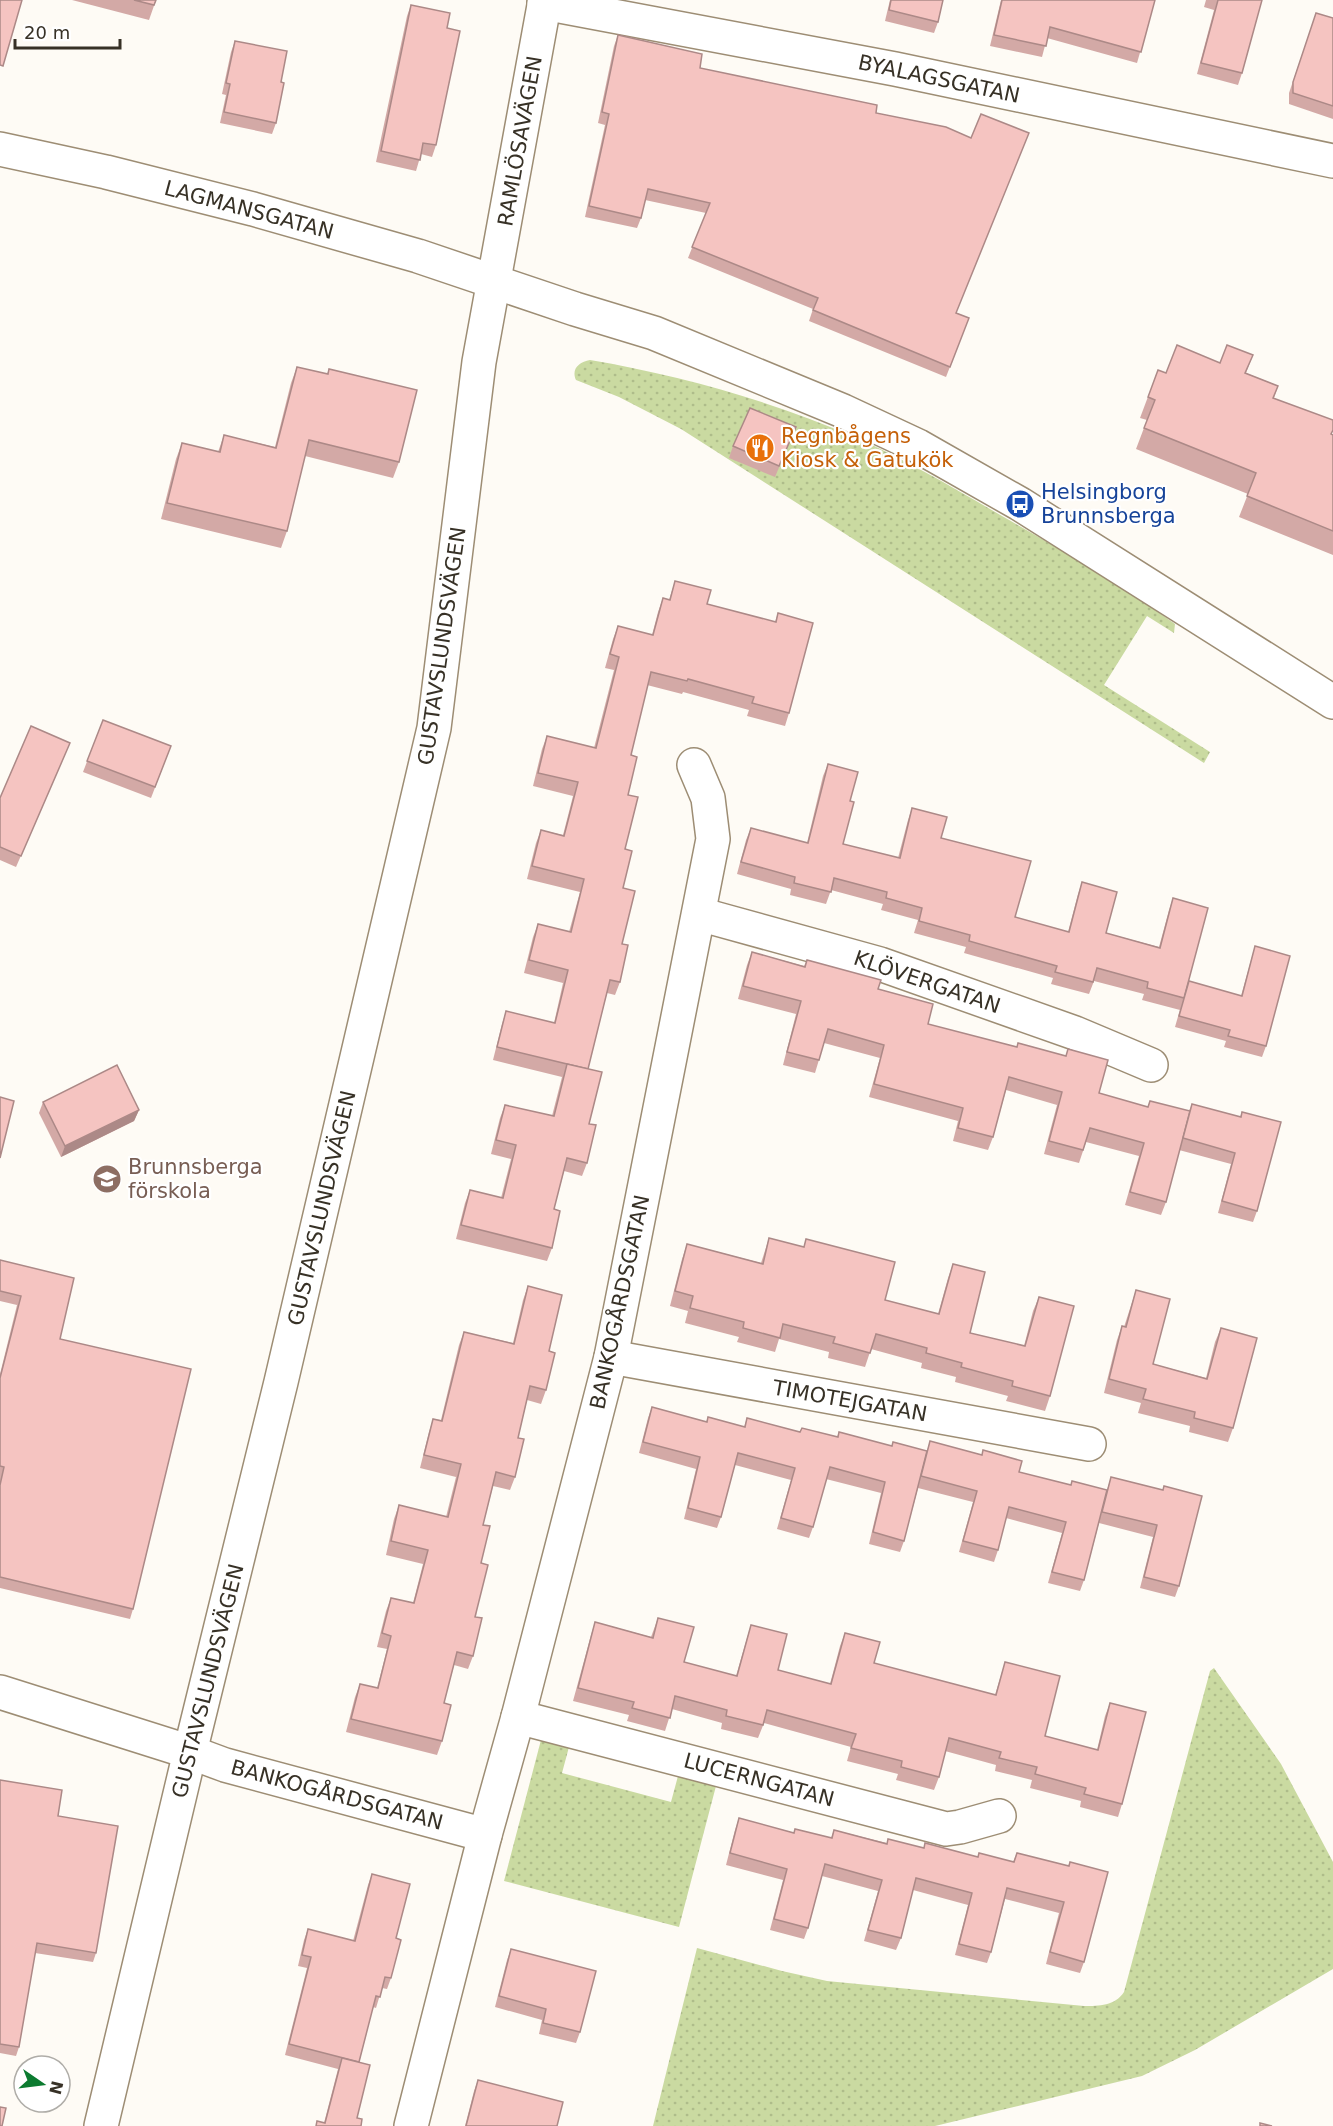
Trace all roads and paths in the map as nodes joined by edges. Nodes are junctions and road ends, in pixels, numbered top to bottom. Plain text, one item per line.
1 (544, 1) edge
2 (0, 149) edge
3 (1333, 161) edge
4 (494, 282) junction
5 (1333, 702) edge
6 (693, 765) dead end
7 (699, 914) junction
8 (1151, 1065) dead end
9 (611, 1357) junction
10 (1089, 1444) dead end
11 (0, 1692) edge
12 (518, 1717) junction
13 (190, 1752) junction
14 (999, 1816) dead end
15 (485, 1836) junction
16 (101, 2126) edge
17 (411, 2126) edge

1 - 3 street, BYALAGSGATAN
1 - 4 street, RAMLÖSAVÄGEN
2 - 4 street, LAGMANSGATAN
4 - 5 street, LAGMANSGATAN
4 - 13 street, GUSTAVSLUNDSVÄGEN
6 - 7 street, BANKOGÅRDSGATAN
7 - 8 street, KLÖVERGATAN
7 - 9 street, BANKOGÅRDSGATAN
9 - 10 street, TIMOTEJGATAN
9 - 12 street, BANKOGÅRDSGATAN
11 - 13 street, BANKOGÅRDSGATAN
12 - 14 street, LUCERNGATAN
12 - 15 street, BANKOGÅRDSGATAN
13 - 15 street, BANKOGÅRDSGATAN
13 - 16 street, GUSTAVSLUNDSVÄGEN
15 - 17 street, BANKOGÅRDSGATAN

